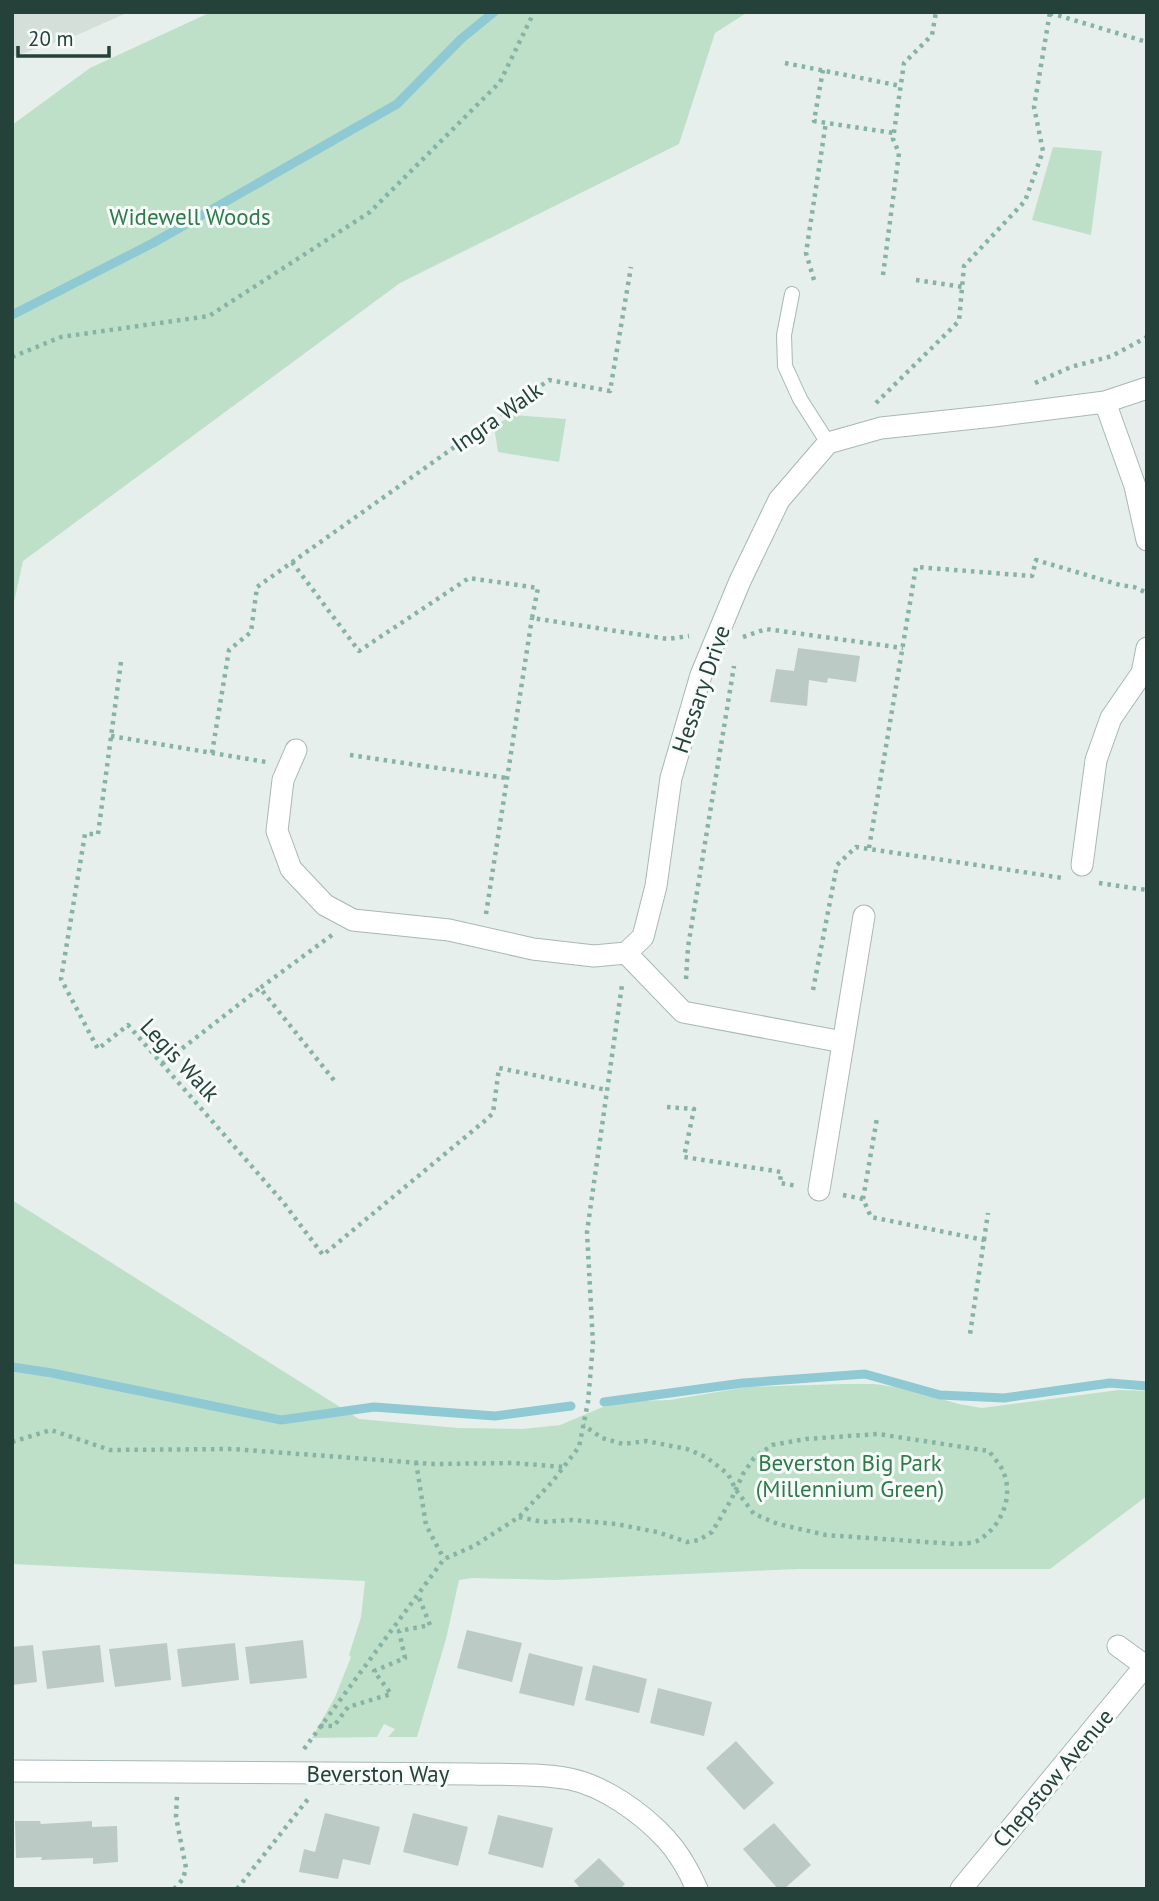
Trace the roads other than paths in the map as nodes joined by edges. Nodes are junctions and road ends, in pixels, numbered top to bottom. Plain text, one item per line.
1 (792, 294) dead end
2 (1147, 388) edge
3 (1105, 402) junction
4 (828, 443) junction
5 (1147, 540) edge
6 (1147, 648) edge
7 (1144, 673) edge
8 (292, 758) road end
9 (1085, 873) road end
10 (864, 916) dead end
11 (626, 953) junction
12 (843, 1042) junction
13 (819, 1191) dead end
14 (1118, 1646) dead end
15 (1146, 1667) edge
16 (12, 1771) edge
17 (697, 1889) edge
18 (961, 1889) edge

1 - 4 lane
2 - 3 street
3 - 4 street
3 - 5 street
4 - 11 street, Hessary Drive
6 - 7 street
7 - 9 street
8 - 11 street
10 - 12 street
11 - 12 street
12 - 13 street
14 - 15 street, Chepstow Avenue
15 - 18 street, Chepstow Avenue
16 - 17 street, Beverston Way

